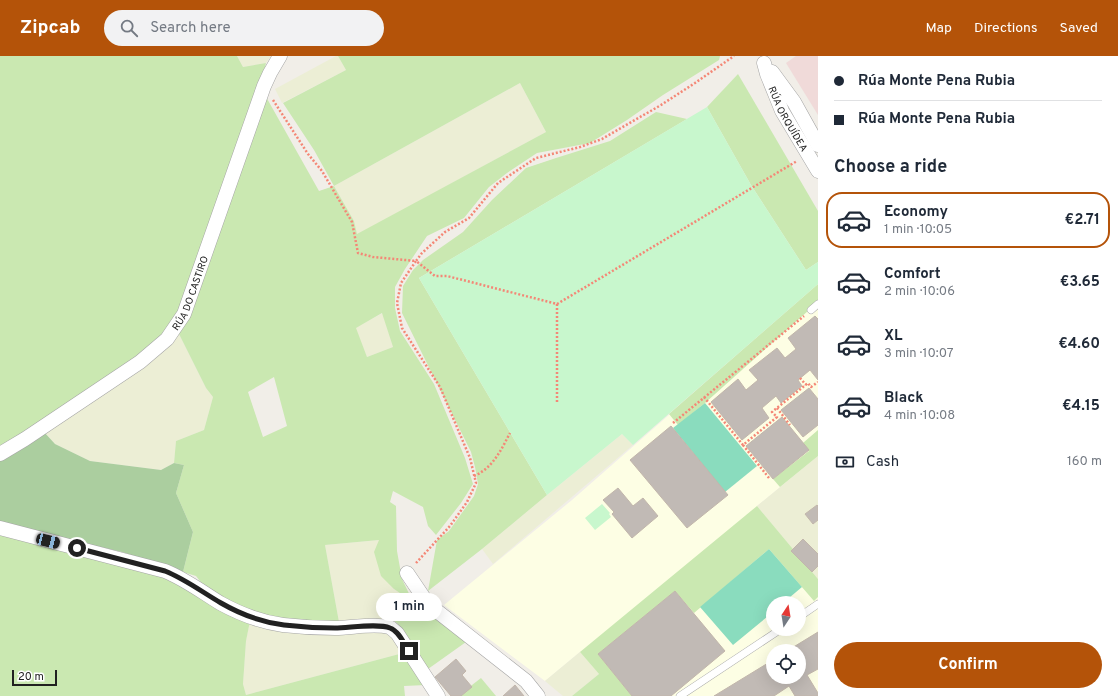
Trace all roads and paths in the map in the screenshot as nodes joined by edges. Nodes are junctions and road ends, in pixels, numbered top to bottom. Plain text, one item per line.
1 (280, 56) edge
2 (734, 56) edge
3 (762, 60) edge
4 (264, 86) junction
5 (818, 145) edge
6 (807, 155) junction
7 (818, 171) edge
8 (416, 261) junction
9 (556, 304) junction
10 (818, 304) edge
11 (811, 310) joint
12 (800, 378) dead end
13 (818, 382) edge
14 (806, 385) junction
15 (704, 397) junction
16 (557, 402) dead end
17 (776, 408) junction
18 (673, 423) dead end
19 (790, 425) dead end
20 (510, 433) dead end
21 (743, 445) junction
22 (0, 454) edge
23 (474, 476) junction
24 (769, 478) dead end
25 (0, 528) edge
26 (407, 573) joint
27 (818, 604) edge
28 (806, 612) edge
29 (770, 636) edge
30 (438, 696) edge
31 (538, 696) edge
32 (680, 696) edge

1 - 4 street, RÚA DO CASTIRO
2 - 8 path
3 - 5 street, RÚA ORQUÍDEA
3 - 6 street, RÚA ORQUÍDEA
4 - 8 path
4 - 22 street, RÚA DO CASTIRO
6 - 7 street, RÚA ORQUÍDEA
6 - 9 path
8 - 9 path
8 - 23 path
9 - 16 path
10 - 11 lane
11 - 15 path
12 - 14 path
13 - 14 path
14 - 17 path
15 - 18 path
15 - 21 path
17 - 19 path
17 - 21 path
20 - 23 path
21 - 24 path
23 - 26 path
25 - 30 street
26 - 31 street
27 - 28 lane
29 - 32 lane

